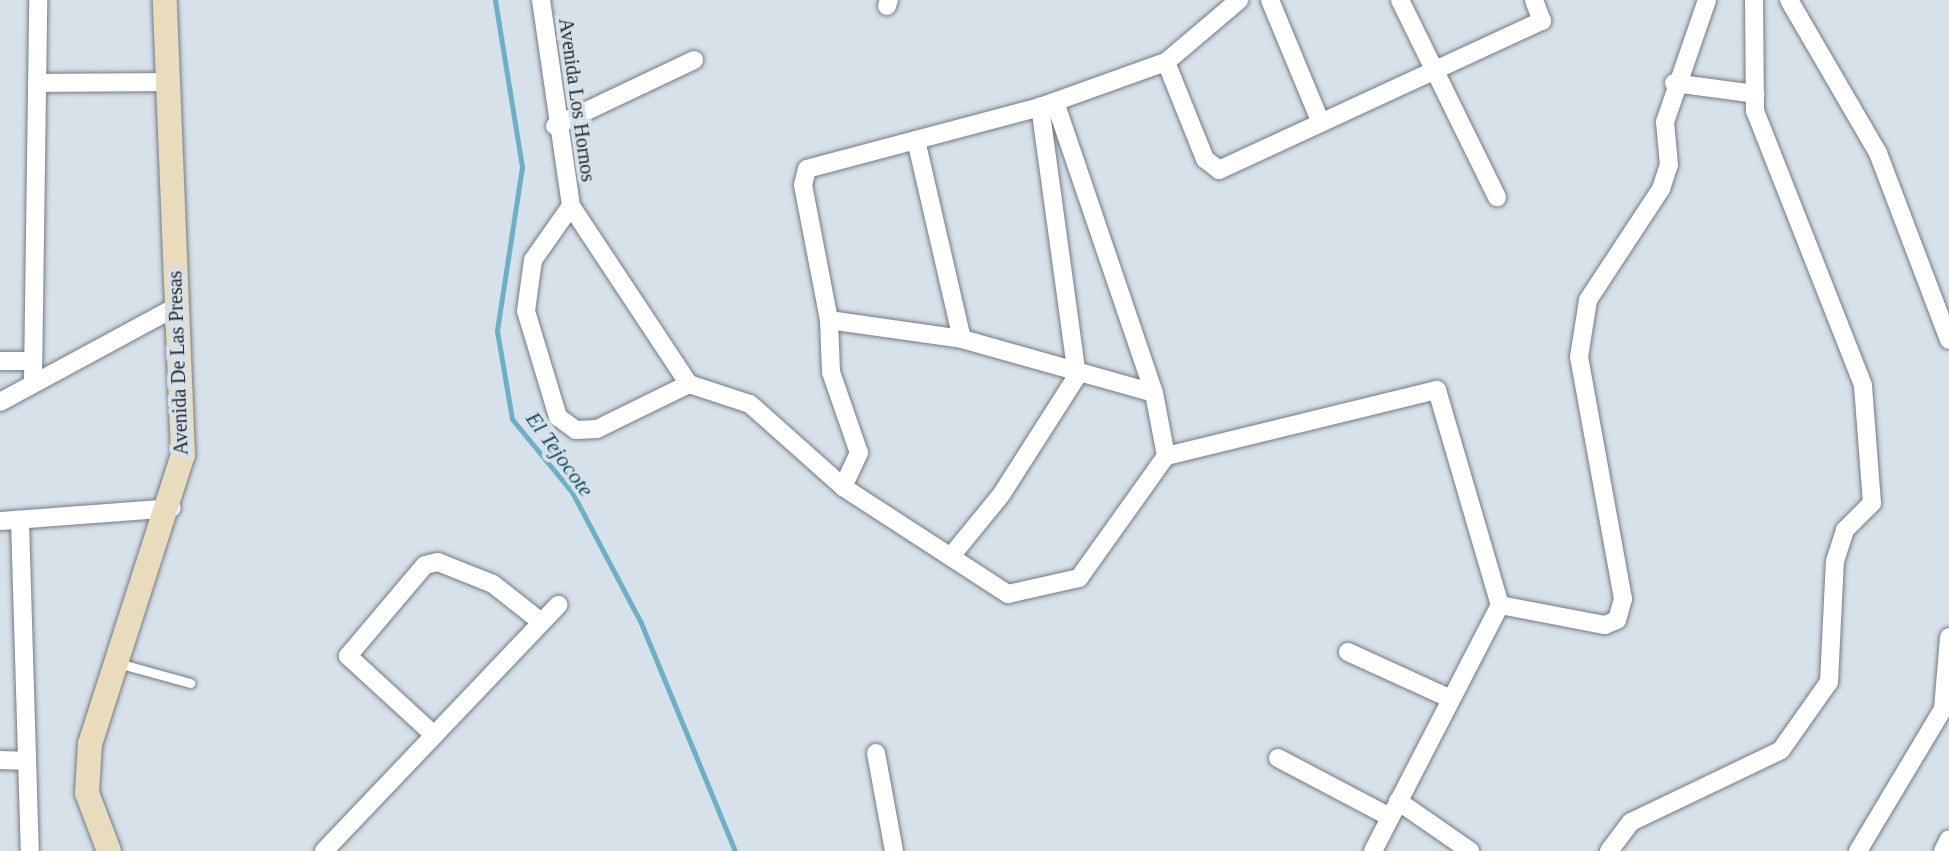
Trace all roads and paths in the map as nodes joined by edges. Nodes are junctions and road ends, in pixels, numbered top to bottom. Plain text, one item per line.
1 (38, 0) edge
2 (165, 0) edge
3 (541, 0) edge
4 (1239, 0) edge
5 (1270, 0) edge
6 (1400, 0) edge
7 (1534, 0) edge
8 (1707, 0) edge
9 (1754, 0) edge
10 (1789, 0) edge
11 (694, 60) dead end
12 (1166, 62) junction
13 (1431, 71) junction
14 (168, 82) junction
15 (37, 83) junction
16 (1674, 83) junction
17 (1755, 94) junction
18 (1047, 105) junction
19 (1320, 121) junction
20 (555, 126) junction
21 (916, 140) junction
22 (1497, 197) dead end
23 (571, 206) junction
24 (176, 307) junction
25 (829, 320) junction
26 (962, 339) junction
27 (1949, 340) edge
28 (0, 361) edge
29 (33, 370) junction
30 (1077, 376) junction
31 (689, 384) junction
32 (1154, 393) junction
33 (0, 402) edge
34 (1166, 456) junction
35 (843, 487) junction
36 (172, 508) junction
37 (0, 521) edge
38 (20, 521) junction
39 (952, 555) junction
40 (558, 605) dead end
41 (1500, 605) junction
42 (540, 621) junction
43 (1949, 637) edge
44 (1348, 652) dead end
45 (115, 662) junction
46 (1946, 676) edge
47 (190, 683) dead end
48 (1451, 699) junction
49 (434, 735) junction
50 (876, 753) dead end
51 (1278, 758) dead end
52 (0, 760) edge
53 (23, 761) junction
54 (1394, 809) junction
55 (1949, 839) edge
56 (30, 851) edge
57 (109, 851) edge
58 (324, 851) edge
59 (894, 851) edge
60 (1373, 851) edge
61 (1470, 851) edge
62 (1609, 851) edge
63 (1858, 851) edge
64 (1943, 851) edge

1 - 15 street
2 - 14 main road, Avenida De Las Presas
3 - 20 street, Avenida Los Hornos
4 - 12 street
5 - 19 street
6 - 13 street
7 - 13 street
8 - 16 street
9 - 17 street
10 - 27 street
11 - 20 street
12 - 18 street
12 - 19 street
13 - 19 street
13 - 22 street
14 - 15 street
14 - 24 main road, Avenida De Las Presas
15 - 29 street
16 - 17 street
16 - 41 street
17 - 62 street
18 - 21 street
18 - 30 street
18 - 32 street
20 - 23 street, Avenida Los Hornos
21 - 25 street
21 - 26 street
23 - 31 street
23 - 31 street
24 - 29 street
24 - 36 main road, Avenida De Las Presas
25 - 26 street
25 - 35 street
26 - 30 street
28 - 29 street
29 - 33 street
30 - 32 street
30 - 39 street
31 - 35 street
32 - 34 street
34 - 39 street
34 - 41 street
35 - 39 street
36 - 38 street
36 - 45 main road, Avenida De Las Presas
37 - 38 street
38 - 53 street
40 - 42 street
41 - 48 street
42 - 49 street
42 - 49 street
43 - 46 street
44 - 48 street
45 - 47 lane
45 - 57 main road, Avenida De Las Presas
46 - 63 street
48 - 54 street
49 - 58 street
50 - 59 street
51 - 54 street
52 - 53 street
53 - 56 street
54 - 60 street
54 - 61 street
55 - 64 street

